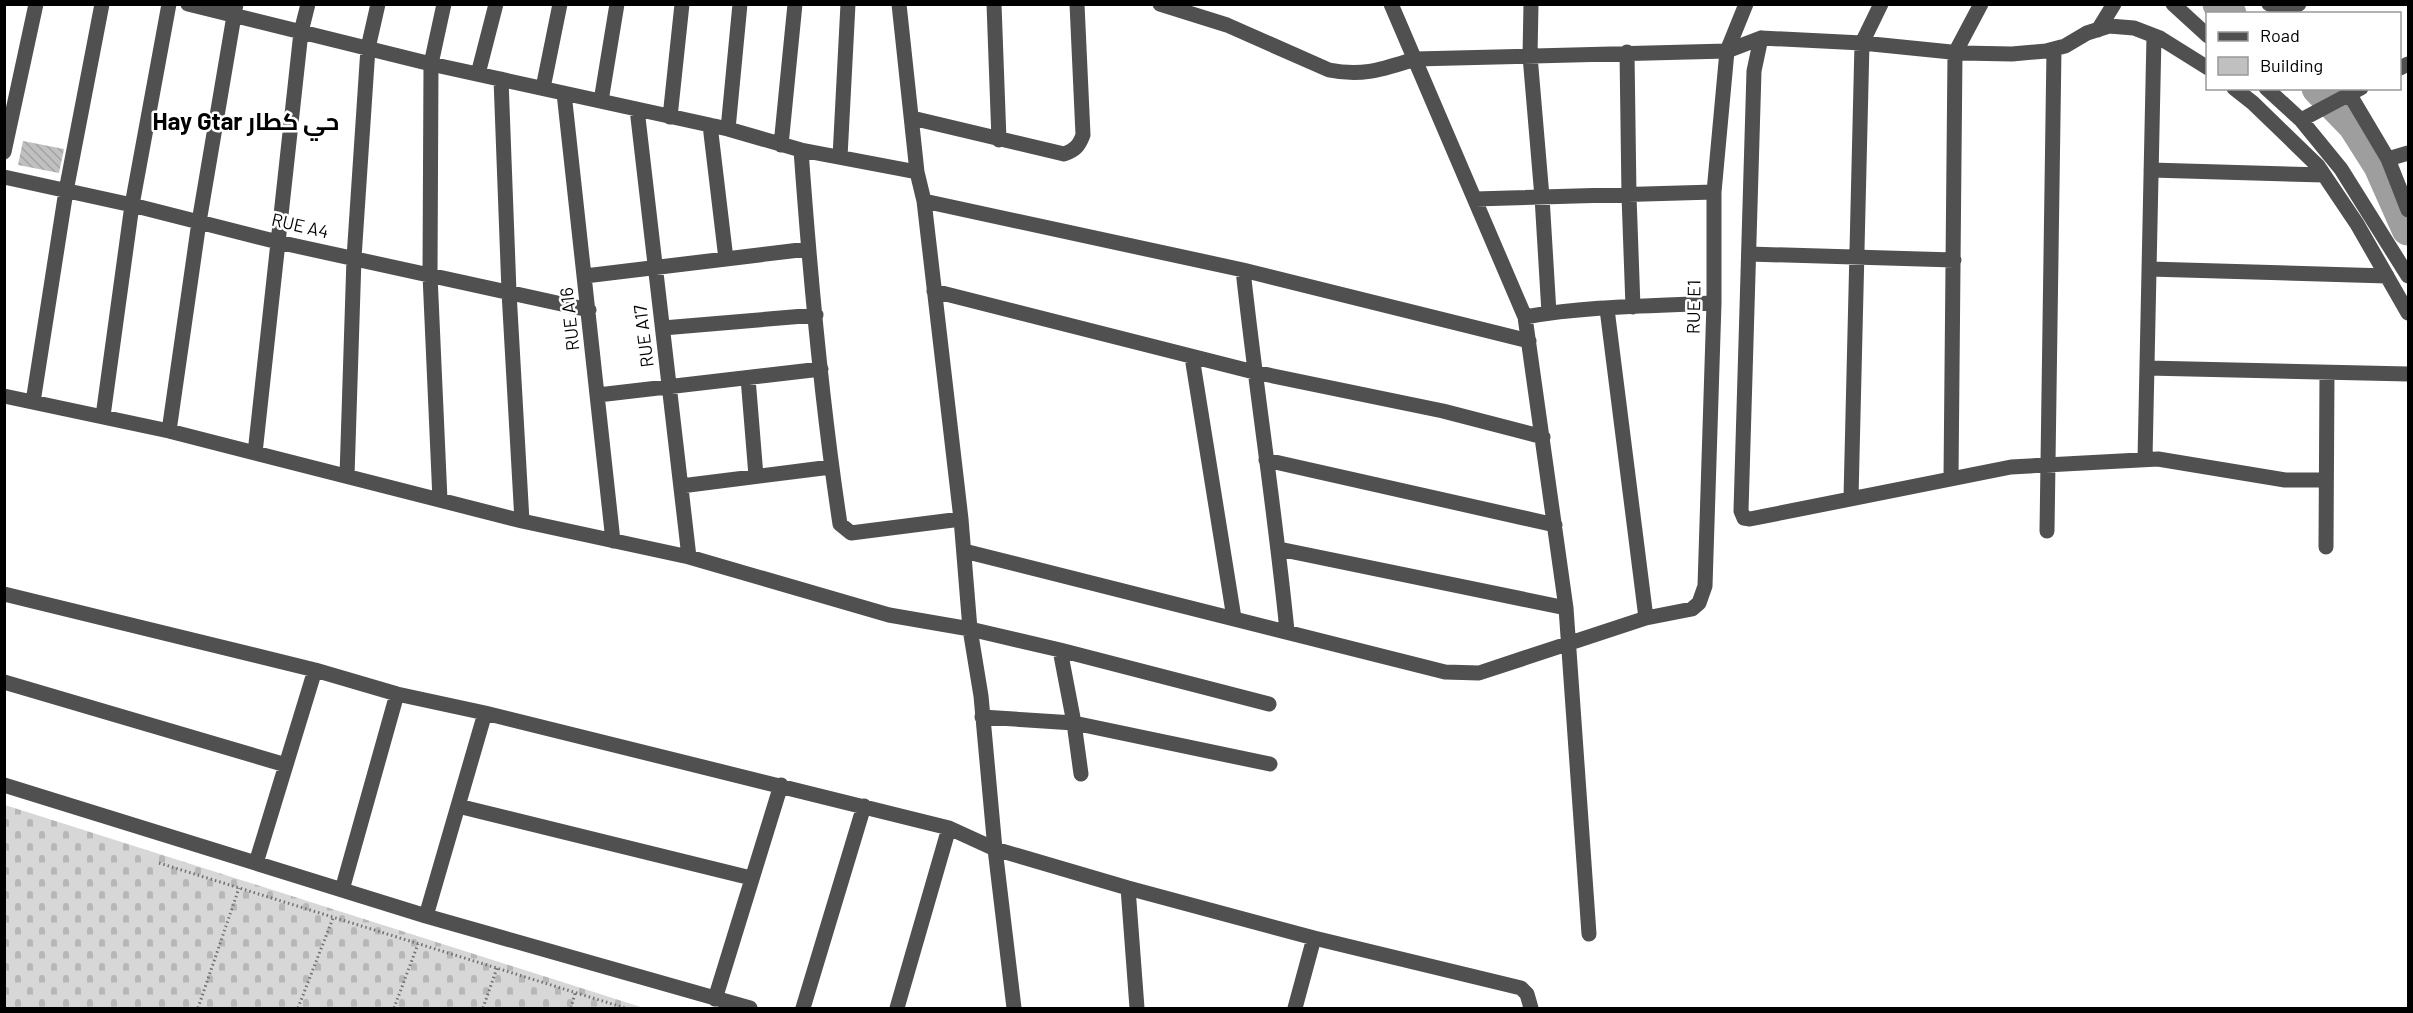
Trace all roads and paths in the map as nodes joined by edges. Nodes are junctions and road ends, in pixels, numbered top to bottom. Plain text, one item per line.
1 (36, 4) edge
2 (102, 4) edge
3 (169, 4) edge
4 (188, 4) edge
5 (308, 4) edge
6 (378, 4) edge
7 (444, 4) edge
8 (496, 4) edge
9 (560, 4) edge
10 (616, 4) edge
11 (682, 4) edge
12 (740, 4) edge
13 (795, 4) edge
14 (848, 4) edge
15 (899, 4) edge
16 (994, 4) edge
17 (1077, 4) edge
18 (1160, 4) edge
19 (1391, 4) edge
20 (1531, 4) edge
21 (1746, 4) edge
22 (1881, 4) edge
23 (1981, 4) edge
24 (2100, 4) edge
25 (2114, 4) edge
26 (2173, 4) edge
27 (2269, 4) edge
28 (2299, 4) edge
29 (235, 10) edge
30 (2098, 30) junction
31 (301, 32) junction
32 (2206, 34) edge
33 (2154, 36) junction
34 (1761, 39) junction
35 (1862, 44) junction
36 (368, 48) junction
37 (2054, 49) junction
38 (1727, 51) junction
39 (1627, 52) junction
40 (1955, 53) junction
41 (1530, 56) junction
42 (1415, 59) junction
43 (431, 64) junction
44 (2206, 67) edge
45 (478, 74) junction
46 (501, 79) junction
47 (543, 88) junction
48 (2237, 90) edge
49 (2268, 90) edge
50 (2355, 92) edge
51 (564, 93) junction
52 (601, 101) junction
53 (637, 109) junction
54 (670, 117) junction
55 (912, 118) junction
56 (2301, 120) junction
57 (710, 126) junction
58 (728, 129) junction
59 (999, 140) junction
60 (781, 144) junction
61 (801, 150) junction
62 (4, 152) edge
63 (2409, 153) edge
64 (840, 157) junction
65 (2388, 159) junction
66 (2151, 170) junction
67 (917, 172) junction
68 (2324, 175) junction
69 (4, 177) edge
70 (66, 191) junction
71 (1714, 192) junction
72 (1629, 196) junction
73 (1542, 197) junction
74 (1474, 199) junction
75 (924, 201) junction
76 (132, 205) junction
77 (2409, 210) edge
78 (199, 222) junction
79 (278, 242) junction
80 (808, 249) junction
81 (1749, 254) junction
82 (1857, 257) junction
83 (354, 258) junction
84 (726, 259) junction
85 (1954, 260) junction
86 (656, 267) junction
87 (2149, 269) junction
88 (1243, 270) junction
89 (430, 275) junction
90 (585, 276) junction
91 (2387, 276) junction
92 (2409, 276) edge
93 (934, 291) junction
94 (509, 292) junction
95 (1714, 303) junction
96 (1634, 307) junction
97 (1607, 309) junction
98 (589, 310) junction
99 (1549, 313) junction
100 (2409, 313) edge
101 (816, 315) junction
102 (1525, 317) junction
103 (663, 328) junction
104 (1529, 341) junction
105 (1192, 357) junction
106 (2147, 368) junction
107 (821, 369) junction
108 (1254, 372) junction
109 (2326, 373) junction
110 (2409, 374) edge
111 (748, 378) junction
112 (670, 387) junction
113 (598, 395) junction
114 (4, 396) edge
115 (33, 402) junction
116 (103, 416) junction
117 (169, 431) junction
118 (1543, 436) junction
119 (255, 453) junction
120 (2145, 459) junction
121 (1266, 460) junction
122 (2048, 465) junction
123 (831, 467) junction
124 (347, 476) junction
125 (756, 476) junction
126 (1951, 478) junction
127 (2326, 480) junction
128 (681, 486) junction
129 (1851, 498) junction
130 (440, 500) junction
131 (960, 519) junction
132 (522, 520) junction
133 (1555, 525) junction
134 (2047, 531) dead end
135 (613, 541) junction
136 (2326, 547) dead end
137 (1279, 549) junction
138 (964, 551) junction
139 (689, 557) junction
140 (4, 594) edge
141 (1566, 608) junction
142 (1234, 618) junction
143 (1646, 618) junction
144 (970, 629) junction
145 (1287, 631) junction
146 (1569, 644) junction
147 (1060, 651) junction
148 (315, 670) junction
149 (4, 682) edge
150 (397, 694) junction
151 (1269, 704) dead end
152 (484, 713) junction
153 (982, 717) junction
154 (1074, 723) junction
155 (1270, 764) dead end
156 (286, 765) junction
157 (1081, 774) dead end
158 (4, 785) edge
159 (781, 785) junction
160 (458, 806) junction
161 (864, 806) junction
162 (949, 828) junction
163 (995, 849) junction
164 (159, 863) dead end
165 (256, 863) junction
166 (751, 878) junction
167 (239, 888) junction
168 (1128, 888) junction
169 (342, 890) junction
170 (426, 916) junction
171 (333, 917) junction
172 (1589, 934) dead end
173 (1314, 938) junction
174 (418, 944) junction
175 (497, 968) junction
176 (575, 993) junction
177 (715, 999) junction
178 (198, 1008) edge
179 (298, 1008) edge
180 (394, 1008) edge
181 (483, 1008) edge
182 (570, 1008) edge
183 (625, 1008) edge
184 (750, 1008) edge
185 (803, 1008) edge
186 (897, 1008) edge
187 (1014, 1008) edge
188 (1137, 1008) edge
189 (1295, 1008) edge
190 (1531, 1008) edge

1 - 62 street
2 - 70 street
3 - 76 street
4 - 29 street
5 - 31 street
6 - 36 street
7 - 43 street
8 - 45 street
9 - 47 street
10 - 52 street
11 - 54 street
12 - 58 street
13 - 60 street
14 - 64 street
15 - 55 street
16 - 59 street
17 - 59 street
18 - 42 street
19 - 42 street
20 - 41 street
21 - 38 street, RUE E1
22 - 35 street
23 - 40 street
24 - 30 street
25 - 30 street
26 - 32 street
27 - 28 street
29 - 31 street
29 - 78 street
30 - 33 street
30 - 37 street
31 - 36 street
31 - 79 street
33 - 44 street
33 - 66 street
34 - 35 street
34 - 38 street
34 - 81 street
35 - 40 street
35 - 82 street
36 - 43 street
36 - 83 street
37 - 40 street
37 - 122 street
38 - 39 street
38 - 71 street, RUE E1
39 - 41 street
39 - 72 street
40 - 85 street
41 - 42 street
41 - 73 street
42 - 74 street
43 - 45 street
43 - 89 street
45 - 46 street
46 - 47 street
46 - 94 street
47 - 51 street
48 - 68 street
49 - 56 street
50 - 56 street
50 - 65 street
51 - 52 street
51 - 90 street, RUE A16
52 - 53 street
53 - 54 street
53 - 86 street, RUE A17
54 - 57 street
55 - 59 street
55 - 67 street
56 - 92 street
57 - 58 street
57 - 84 street
58 - 60 street
60 - 61 street
61 - 64 street
61 - 80 street
63 - 65 street
64 - 67 street
65 - 77 street
66 - 68 street
66 - 87 street
67 - 75 street
68 - 91 street
69 - 70 street, RUE A4
70 - 76 street, RUE A4
70 - 115 street
71 - 72 street
71 - 95 street, RUE E1
72 - 73 street
72 - 96 street
73 - 74 street
73 - 99 street
74 - 102 street
75 - 88 street
75 - 93 street
76 - 78 street, RUE A4
76 - 116 street
78 - 79 street, RUE A4
78 - 117 street
79 - 83 street, RUE A4
79 - 119 street
80 - 84 street
80 - 101 street
81 - 82 street
81 - 129 street
82 - 85 street
82 - 129 street
83 - 89 street, RUE A4
83 - 124 street
84 - 86 street
85 - 126 street
86 - 90 street
86 - 103 street, RUE A17
87 - 91 street
87 - 106 street
88 - 104 street
88 - 108 street
89 - 94 street, RUE A4
89 - 130 street
90 - 98 street, RUE A16
91 - 100 street
93 - 105 street
93 - 131 street
94 - 98 street, RUE A4
94 - 132 street
95 - 96 street
95 - 143 street, RUE E1
96 - 97 street
97 - 99 street
97 - 143 street
98 - 113 street, RUE A16
99 - 102 street
101 - 103 street
101 - 107 street
102 - 104 street
103 - 112 street, RUE A17
104 - 118 street
105 - 108 street
105 - 142 street
106 - 109 street
106 - 120 street
107 - 111 street
107 - 123 street
108 - 118 street
108 - 121 street
109 - 110 street
109 - 127 street
111 - 112 street
111 - 125 street
112 - 113 street
112 - 128 street, RUE A17
113 - 135 street, RUE A16
114 - 115 street
115 - 116 street
116 - 117 street
117 - 119 street
118 - 133 street
119 - 124 street
120 - 122 street
120 - 127 street
121 - 133 street
121 - 137 street
122 - 126 street
122 - 134 street
123 - 125 street
123 - 131 street
124 - 130 street
125 - 128 street
126 - 129 street
127 - 136 street
128 - 139 street, RUE A17
130 - 132 street
131 - 138 street
132 - 135 street
133 - 141 street
135 - 139 street
137 - 141 street
137 - 145 street
138 - 142 street
138 - 144 street
139 - 144 street
140 - 148 street
141 - 146 street
142 - 145 street
143 - 146 street
144 - 147 street
144 - 153 street
145 - 146 street
146 - 172 street
147 - 151 street
147 - 154 street
148 - 150 street
148 - 156 street
149 - 156 street
150 - 152 street
150 - 169 street
152 - 159 street
152 - 160 street
153 - 154 street
153 - 163 street
154 - 155 street
154 - 157 street
156 - 165 street
158 - 165 street
159 - 161 street
159 - 166 street
160 - 166 street
160 - 170 street
161 - 162 street
161 - 185 street
162 - 163 street
162 - 186 street
163 - 168 street
163 - 187 street
164 - 167 path
165 - 169 street
166 - 177 street
167 - 171 path
167 - 178 path
168 - 173 street
168 - 188 street
169 - 170 street
170 - 177 street
171 - 174 path
171 - 179 path
173 - 189 street
173 - 190 street
174 - 175 path
174 - 180 path
175 - 176 path
175 - 181 path
176 - 182 path
176 - 183 path
177 - 184 street

